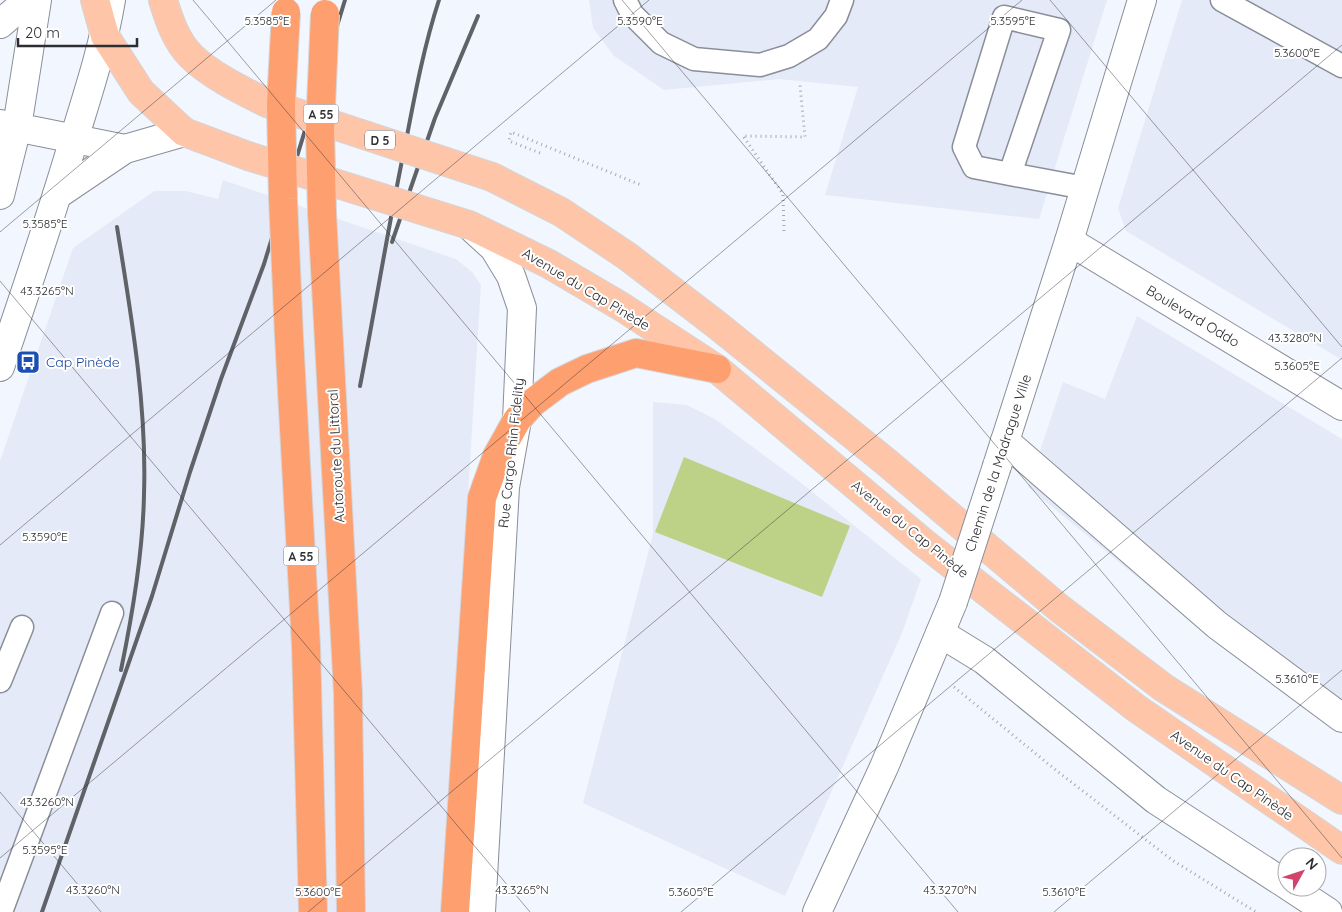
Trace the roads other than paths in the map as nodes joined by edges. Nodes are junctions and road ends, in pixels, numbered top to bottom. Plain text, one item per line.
1 (28, 0) edge
2 (37, 0) edge
3 (95, 0) edge
4 (111, 0) edge
5 (164, 0) edge
6 (287, 0) edge
7 (326, 0) edge
8 (625, 0) edge
9 (842, 0) edge
10 (1142, 0) edge
11 (1222, 0) edge
12 (0, 24) edge
13 (105, 36) junction
14 (1342, 66) edge
15 (8, 125) edge
16 (184, 132) junction
17 (74, 138) junction
18 (125, 149) junction
19 (1010, 174) junction
20 (1085, 188) junction
21 (0, 195) edge
22 (57, 195) junction
23 (469, 225) junction
24 (1069, 241) junction
25 (0, 367) edge
26 (717, 369) junction
27 (1342, 406) edge
28 (517, 420) junction
29 (1001, 453) junction
30 (112, 613) dead end
31 (22, 627) dead end
32 (940, 633) junction
33 (0, 681) edge
34 (1342, 718) edge
35 (1342, 800) edge
36 (1342, 850) edge
37 (1277, 879) edge
38 (1305, 897) edge
39 (1, 912) edge
40 (313, 912) edge
41 (351, 912) edge
42 (455, 912) edge
43 (481, 912) edge
44 (817, 912) edge
45 (1328, 912) edge

1 - 12 street
2 - 15 street
3 - 13 main road, Rue Cargo Rhin Fidelity
4 - 13 street
5 - 35 main road, D 5, bridge
6 - 40 highway, A 55, bridge
7 - 41 highway, Autoroute du Littoral / A 55, bridge
8 - 9 lane
10 - 20 street, Chemin de la Madrague Ville
11 - 14 lane
13 - 16 main road, Rue Cargo Rhin Fidelity
13 - 17 street
15 - 17 street
15 - 21 street
16 - 18 street
16 - 23 main road, Rue Cargo Rhin Fidelity, bridge
17 - 18 street
17 - 22 street
18 - 22 street
19 - 19 lane
19 - 20 lane
20 - 24 street, Chemin de la Madrague Ville
22 - 25 street
23 - 26 main road, Avenue du Cap Pinède
23 - 28 street, Rue Cargo Rhin Fidelity
24 - 27 street, Boulevard Oddo
24 - 29 street, Chemin de la Madrague Ville
26 - 28 highway
26 - 36 main road, Avenue du Cap Pinède
28 - 42 highway
28 - 43 street, Rue Cargo Rhin Fidelity
29 - 32 street, Chemin de la Madrague Ville, bridge
29 - 34 street
30 - 39 lane
31 - 33 lane
32 - 37 street
32 - 44 street, Chemin de la Madrague Ville
38 - 45 street

